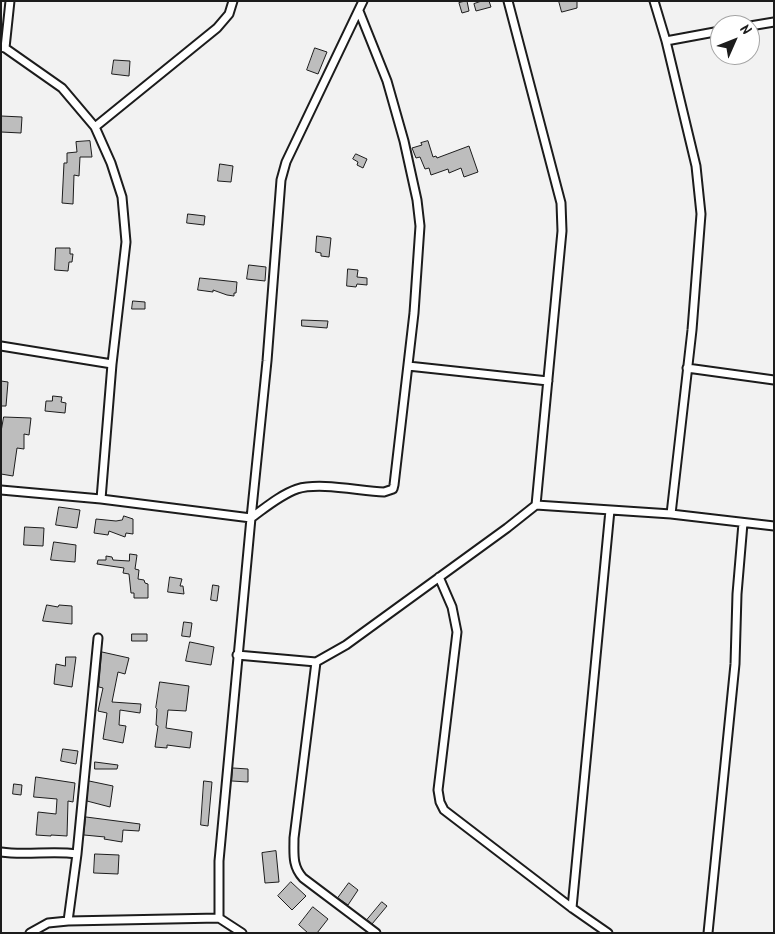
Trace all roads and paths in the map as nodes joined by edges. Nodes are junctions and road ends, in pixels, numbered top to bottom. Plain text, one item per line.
1 (10, 1) edge
2 (233, 1) edge
3 (363, 1) edge
4 (508, 1) edge
5 (654, 1) edge
6 (359, 11) junction
7 (774, 22) edge
8 (760, 24) edge
9 (710, 33) edge
10 (666, 41) junction
11 (3, 48) edge
12 (95, 127) junction
13 (1, 346) edge
14 (112, 364) junction
15 (408, 366) junction
16 (688, 368) junction
17 (774, 380) edge
18 (548, 381) junction
19 (1, 490) edge
20 (101, 499) junction
21 (536, 505) junction
22 (610, 510) junction
23 (671, 514) junction
24 (251, 518) junction
25 (743, 523) junction
26 (774, 526) edge
27 (439, 577) junction
28 (98, 638) dead end
29 (237, 656) junction
30 (316, 662) junction
31 (1, 852) edge
32 (77, 854) junction
33 (572, 908) junction
34 (219, 918) junction
35 (68, 921) junction
36 (30, 933) edge
37 (242, 933) edge
38 (376, 933) edge
39 (608, 933) edge
40 (708, 933) edge

1 - 11 street
2 - 12 street
3 - 6 street
4 - 18 street
5 - 10 street
6 - 15 street
6 - 24 street
7 - 8 street
9 - 10 street
10 - 16 street
11 - 12 street
12 - 14 street
13 - 14 street
14 - 20 street
15 - 18 street
15 - 24 street
16 - 17 street
16 - 23 street
18 - 21 street
19 - 20 street
20 - 24 street
21 - 22 street
21 - 27 street
22 - 23 street
22 - 33 street
23 - 25 street
24 - 29 street
25 - 26 street
25 - 40 street
27 - 30 street
27 - 33 street
28 - 32 street
29 - 30 street
29 - 34 street
30 - 38 street
31 - 32 street
32 - 35 street
33 - 39 street
34 - 35 street
34 - 37 street
35 - 36 street

